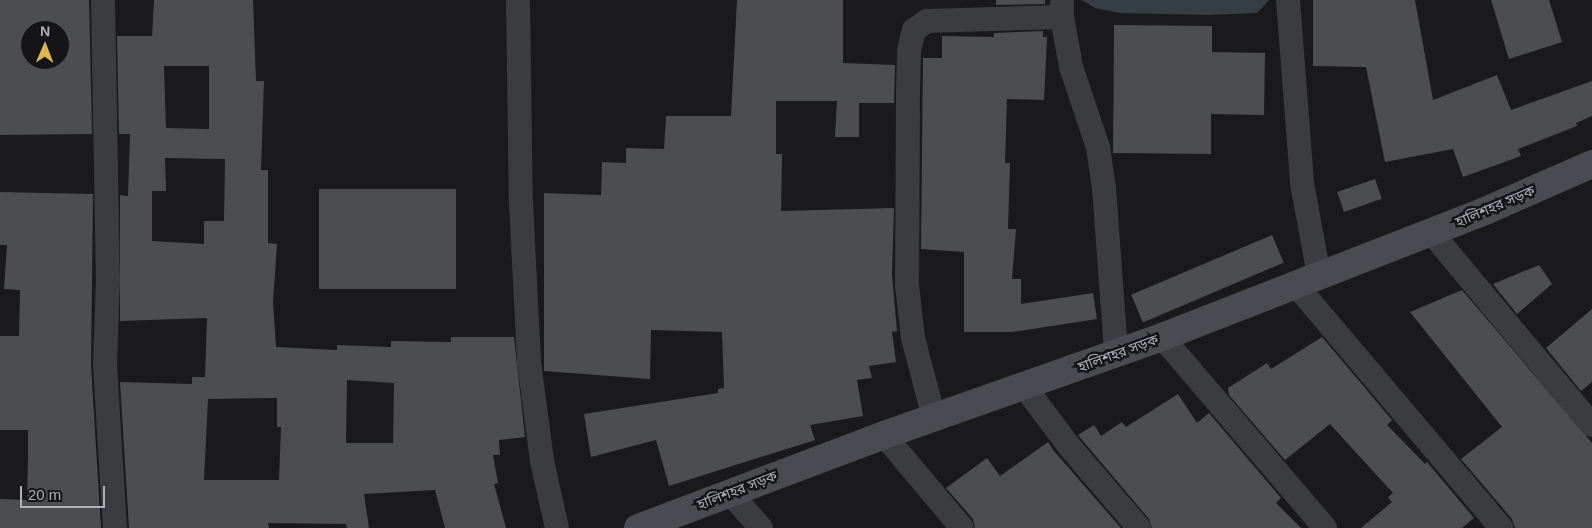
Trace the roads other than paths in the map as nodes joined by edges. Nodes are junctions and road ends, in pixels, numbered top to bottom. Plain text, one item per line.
1 (103, 0) edge
2 (518, 0) edge
3 (1288, 0) edge
4 (1062, 9) edge
5 (1592, 164) edge
6 (1431, 232) junction
7 (1308, 280) junction
8 (1162, 337) junction
9 (1116, 353) junction
10 (1024, 386) junction
11 (934, 418) junction
12 (1592, 424) edge
13 (884, 435) junction
14 (730, 493) junction
15 (115, 528) edge
16 (557, 528) edge
17 (638, 528) edge
18 (761, 528) edge
19 (962, 528) edge
20 (1139, 528) edge
21 (1325, 528) edge
22 (1501, 528) edge

1 - 15 street
2 - 16 street
3 - 7 street
4 - 9 street
4 - 11 street
5 - 6 street, হালিশহর সড়ক
6 - 7 street, হালিশহর সড়ক
6 - 12 street
7 - 8 street, হালিশহর সড়ক
7 - 22 street
8 - 9 street, হালিশহর সড়ক
8 - 21 street
9 - 10 street, হালিশহর সড়ক
10 - 11 street, হালিশহর সড়ক
10 - 20 street
11 - 13 street, হালিশহর সড়ক
13 - 14 street, হালিশহর সড়ক
13 - 19 street
14 - 17 street, হালিশহর সড়ক
14 - 18 street

